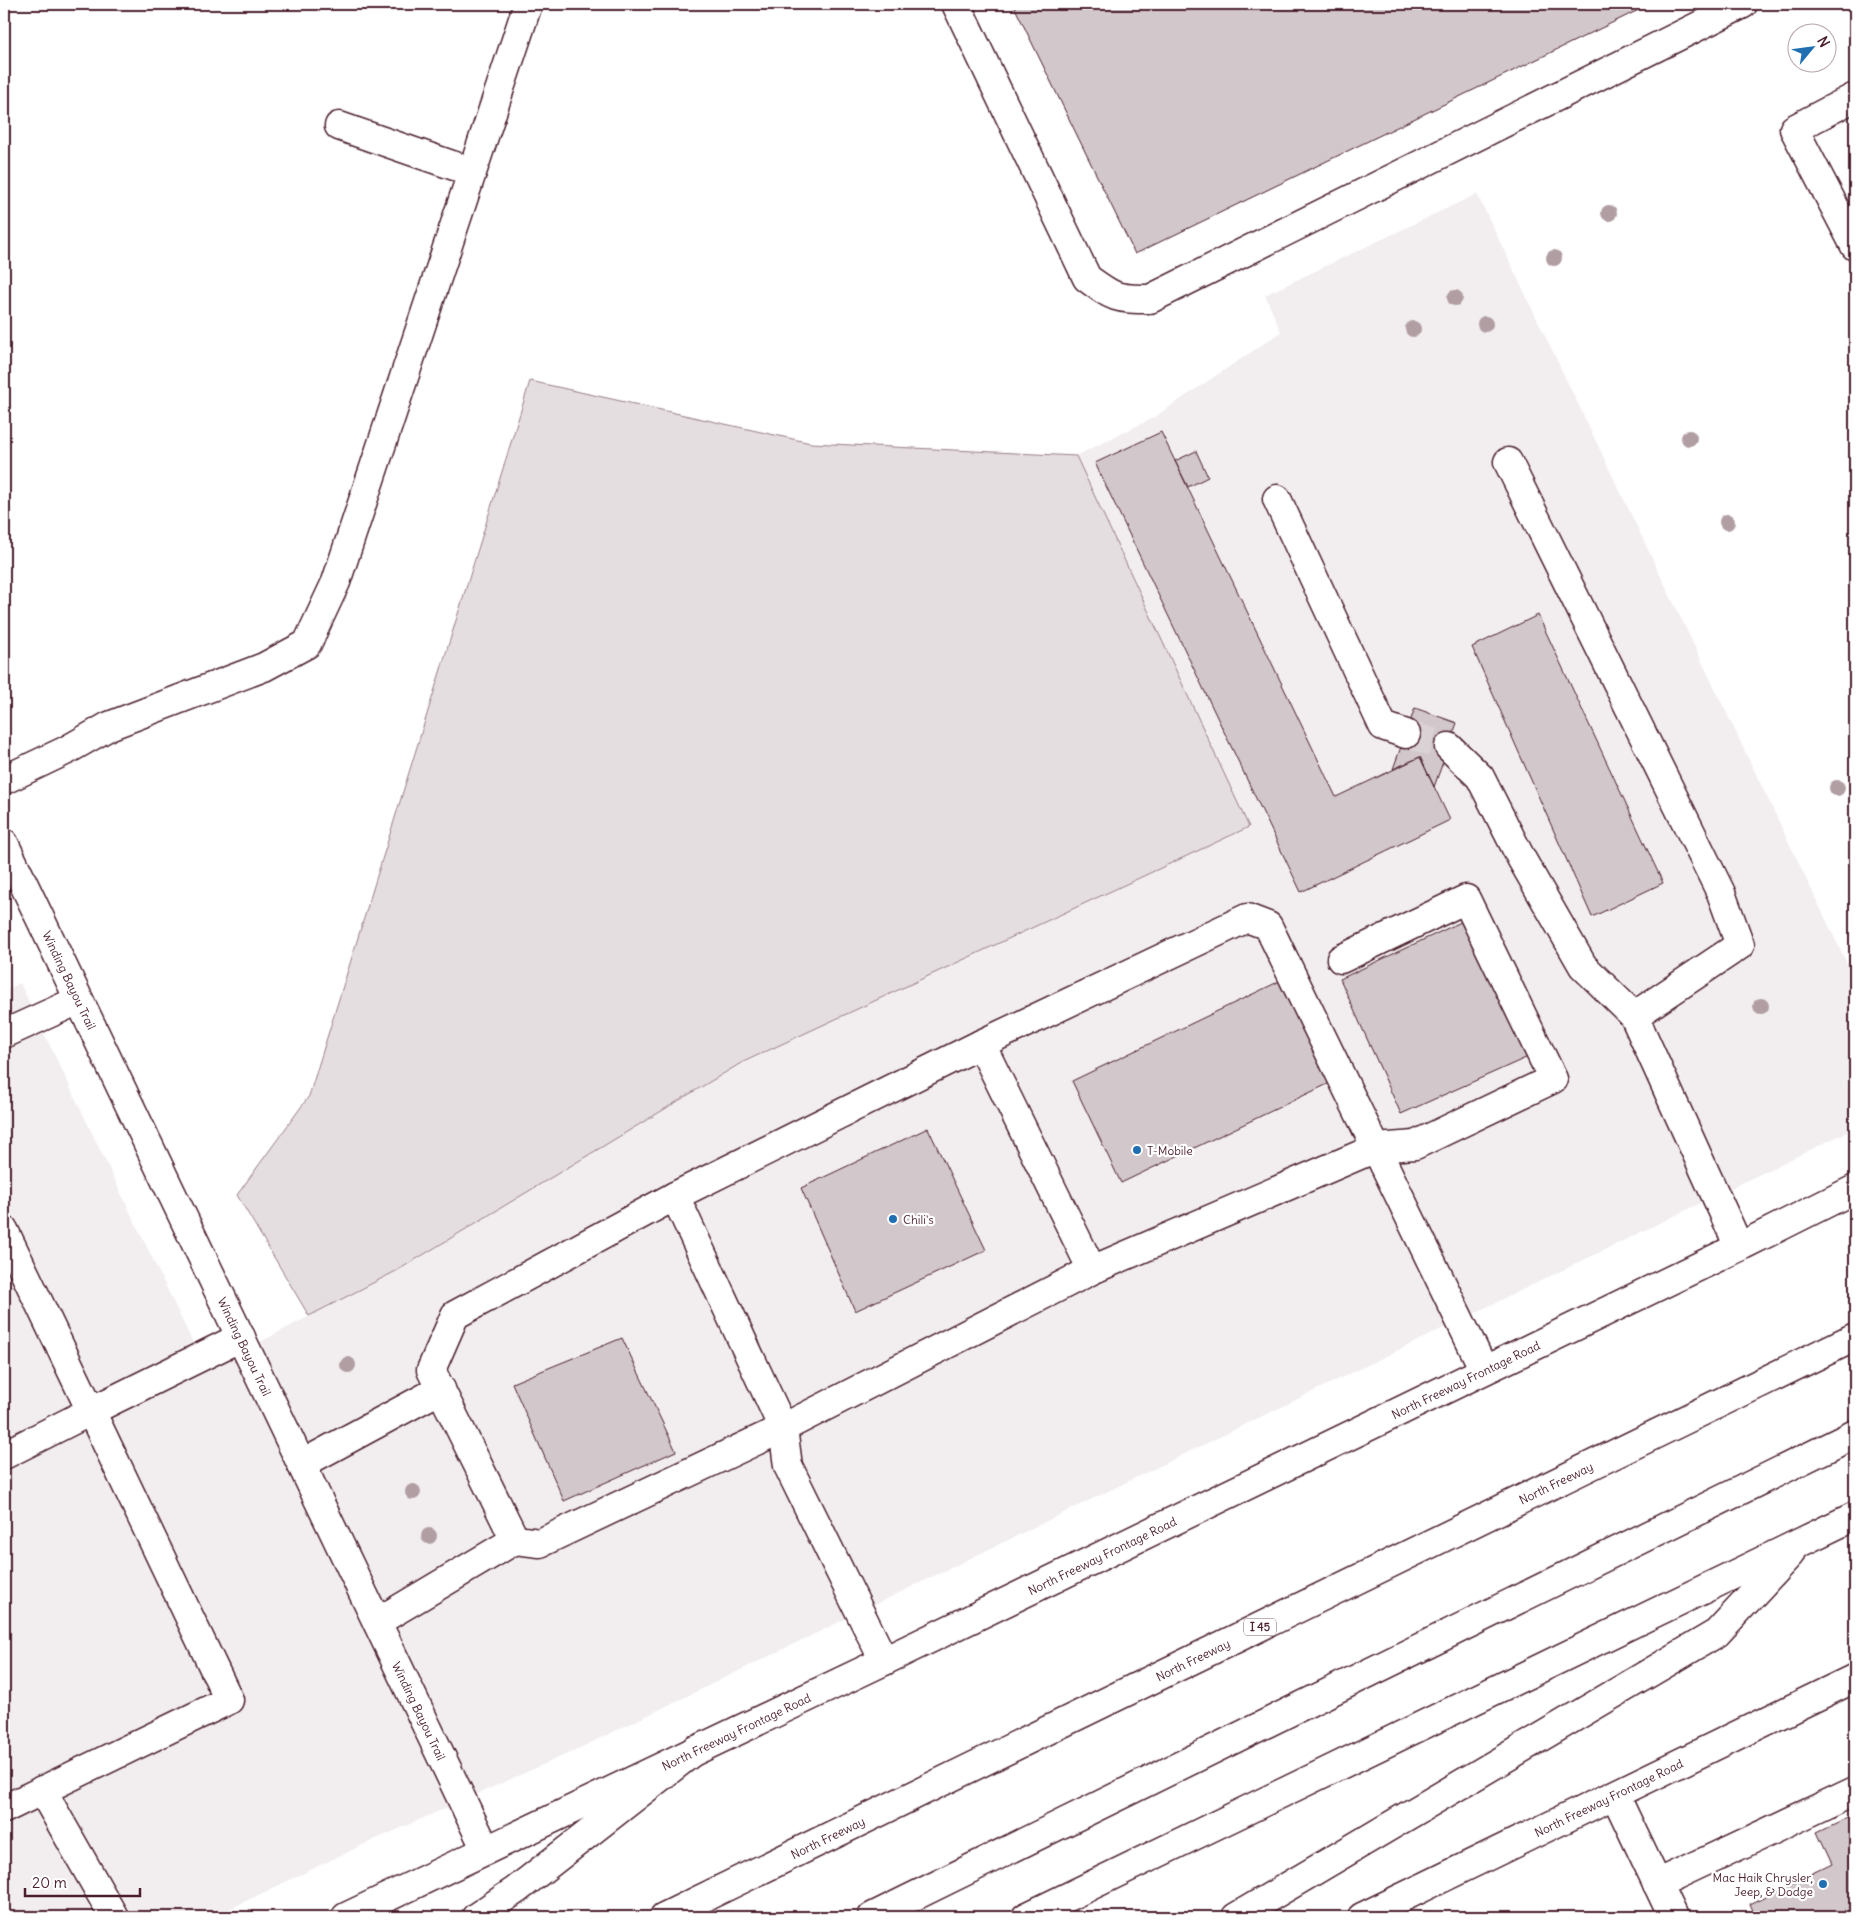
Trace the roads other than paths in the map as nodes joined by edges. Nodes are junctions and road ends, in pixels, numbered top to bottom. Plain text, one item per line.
1 (528, 4) edge
2 (956, 4) edge
3 (1743, 4) edge
4 (1855, 97) edge
5 (339, 126) dead end
6 (472, 172) junction
7 (1855, 246) edge
8 (1508, 462) dead end
9 (1277, 499) dead end
10 (1406, 734) tunnel mouth
11 (1449, 747) tunnel mouth
12 (4, 780) edge
13 (4, 843) edge
14 (1341, 958) dead end
15 (79, 1000) junction
16 (1634, 1016) junction
17 (4, 1034) edge
18 (981, 1044) junction
19 (1376, 1148) junction
20 (1855, 1189) edge
21 (675, 1196) junction
22 (4, 1230) edge
23 (1739, 1248) junction
24 (1092, 1270) junction
25 (1855, 1337) edge
26 (241, 1338) junction
27 (1484, 1370) junction
28 (441, 1389) junction
29 (91, 1411) junction
30 (783, 1428) junction
31 (1855, 1434) edge
32 (4, 1455) edge
33 (302, 1464) junction
34 (1855, 1516) edge
35 (515, 1540) junction
36 (1802, 1542) junction
37 (377, 1622) junction
38 (884, 1660) junction
39 (1855, 1678) edge
40 (695, 1750) junction
41 (42, 1790) junction
42 (1855, 1791) edge
43 (1615, 1795) junction
44 (4, 1809) edge
45 (486, 1850) junction
46 (1658, 1884) junction
47 (114, 1917) edge
48 (346, 1917) edge
49 (476, 1917) edge
50 (664, 1917) edge
51 (872, 1917) edge
52 (1026, 1917) edge
53 (1236, 1917) edge
54 (1362, 1917) edge
55 (1674, 1917) edge

1 - 6 main road
2 - 3 main road
4 - 7 main road
5 - 6 main road
6 - 12 main road
8 - 16 main road
9 - 10 main road
11 - 16 main road
13 - 15 main road, Winding Bayou Trail
14 - 19 main road
15 - 17 main road
15 - 26 main road, Winding Bayou Trail
16 - 23 main road
18 - 19 main road
18 - 21 main road
18 - 24 main road
19 - 24 main road
19 - 27 main road
20 - 23 main road, North Freeway Frontage Road
21 - 28 main road
21 - 30 main road
22 - 29 main road
23 - 27 main road, North Freeway Frontage Road
24 - 30 main road
25 - 50 main road, North Freeway / I 45
26 - 29 main road
26 - 33 main road, Winding Bayou Trail
27 - 38 main road, North Freeway Frontage Road
28 - 33 main road
28 - 35 main road
29 - 32 main road
29 - 41 main road
30 - 35 main road
30 - 38 main road
31 - 51 main road
33 - 37 main road, Winding Bayou Trail
34 - 36 main road
35 - 37 main road
36 - 52 main road
36 - 53 main road
37 - 45 main road, Winding Bayou Trail
38 - 40 main road, North Freeway Frontage Road
39 - 43 main road, North Freeway Frontage Road
40 - 45 main road, North Freeway Frontage Road
40 - 49 main road
41 - 44 main road
41 - 47 main road
42 - 46 main road
43 - 46 main road
43 - 54 main road, North Freeway Frontage Road
45 - 48 main road, North Freeway Frontage Road
46 - 55 main road

